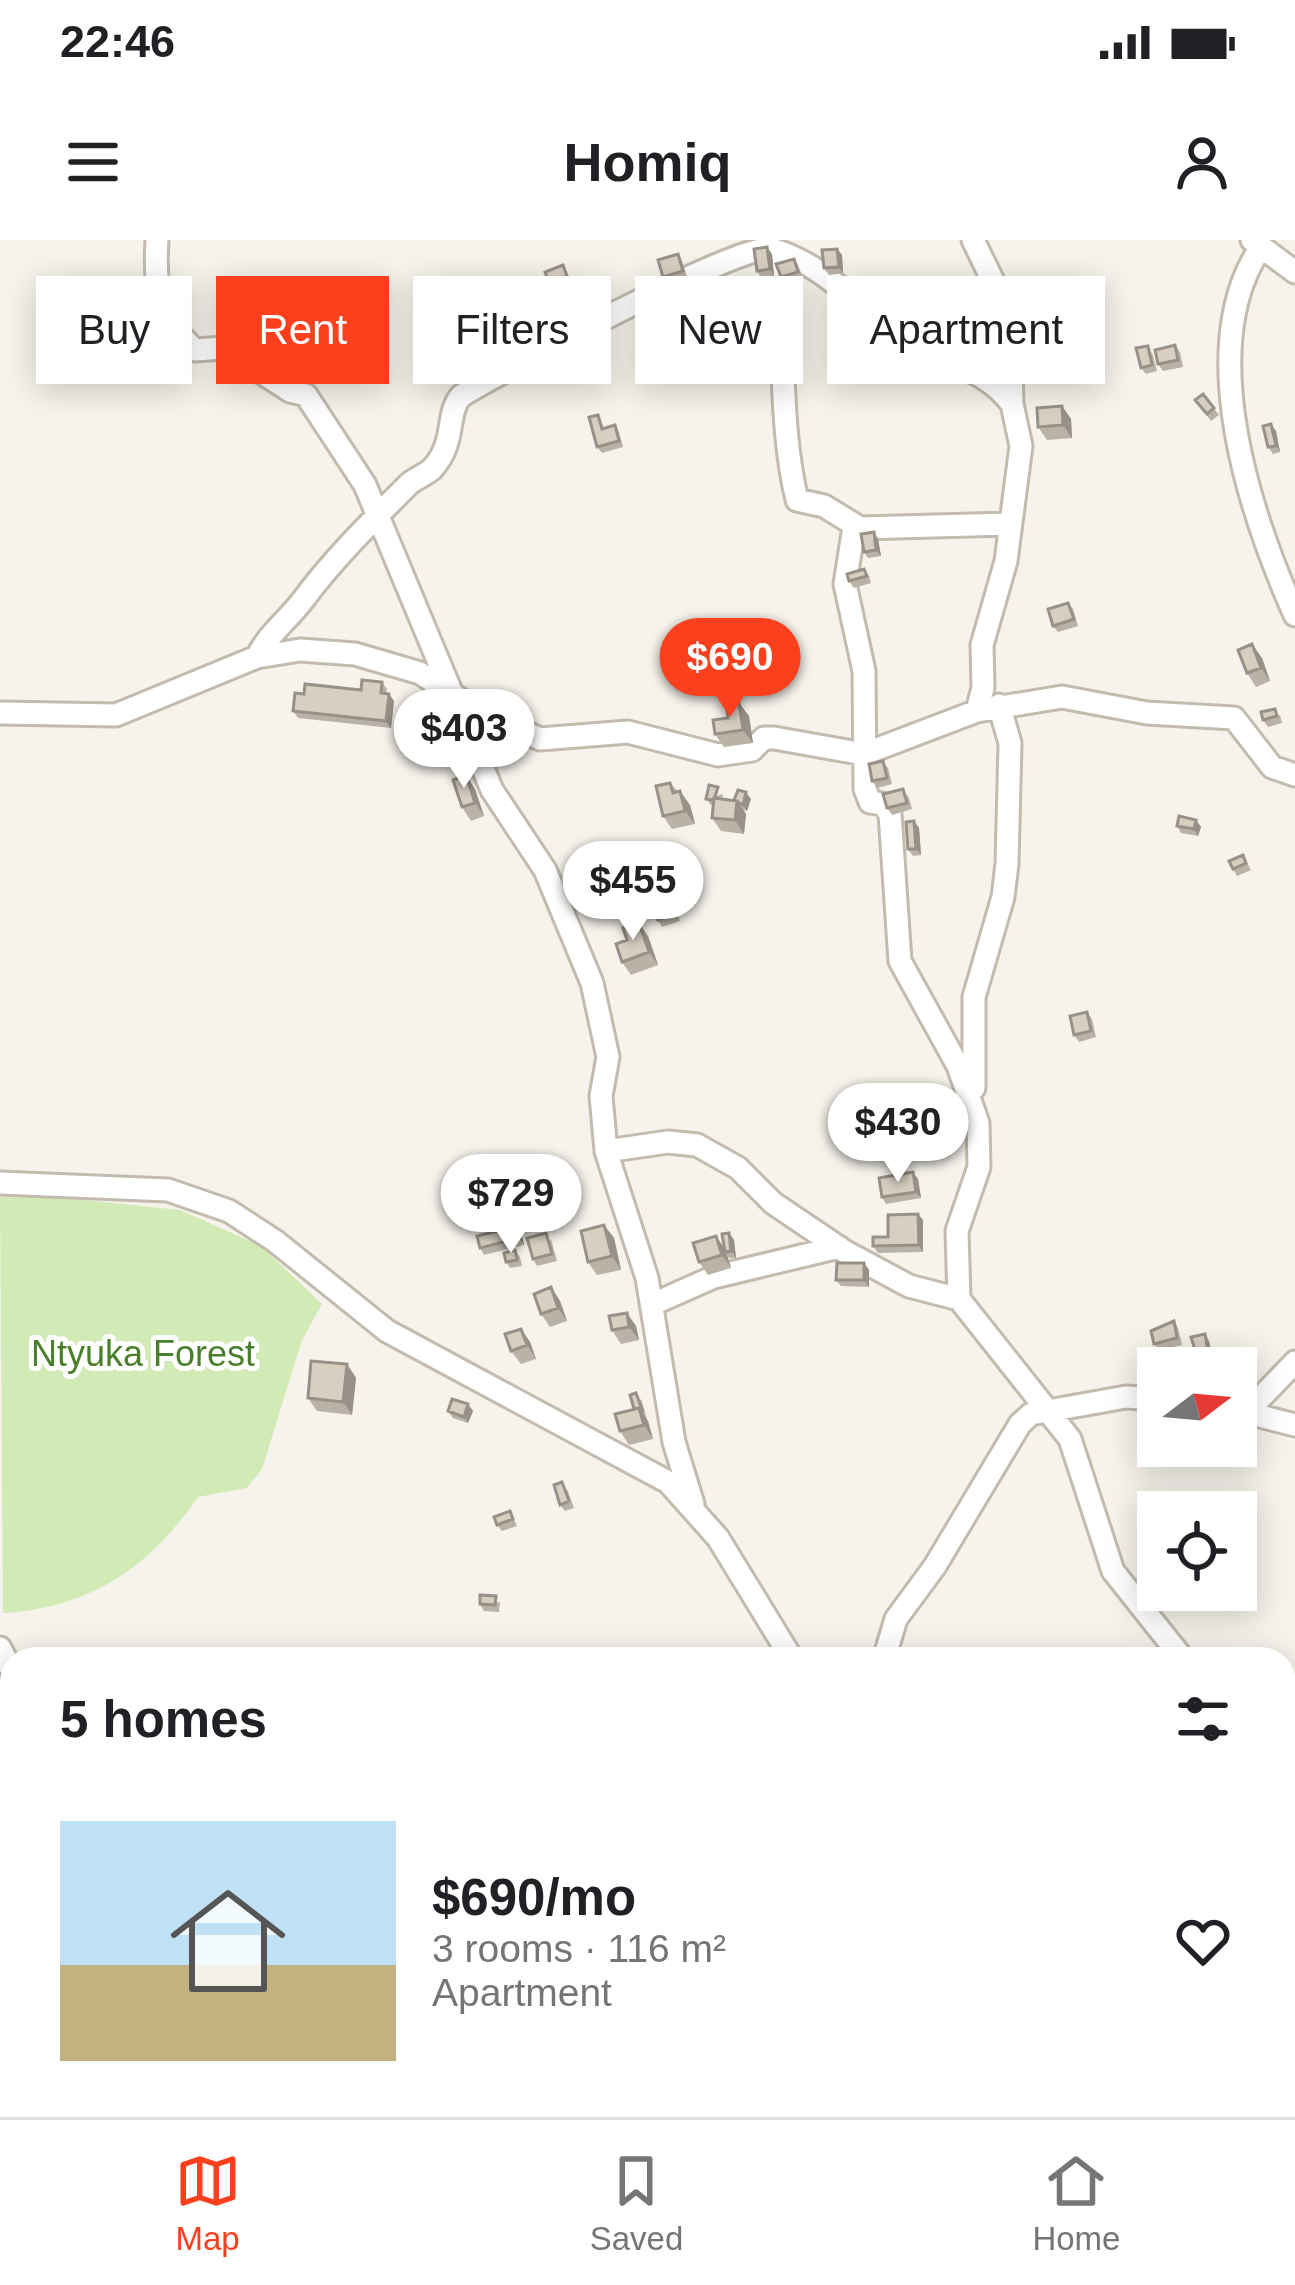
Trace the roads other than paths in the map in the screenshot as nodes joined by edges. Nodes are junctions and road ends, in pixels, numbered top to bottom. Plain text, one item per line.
1 (157, 240) edge
2 (973, 240) edge
3 (1256, 243) edge
4 (771, 249) junction
5 (1295, 272) edge
6 (1012, 404) junction
7 (380, 517) junction
8 (1009, 524) junction
9 (854, 527) junction
10 (1295, 615) edge
11 (257, 657) junction
12 (452, 690) junction
13 (988, 708) junction
14 (0, 713) edge
15 (864, 754) junction
16 (1295, 775) edge
17 (974, 1100) junction
18 (606, 1151) junction
19 (0, 1184) edge
20 (839, 1247) junction
21 (959, 1299) junction
22 (653, 1304) junction
23 (1295, 1362) edge
24 (1257, 1397) edge
25 (1137, 1398) edge
26 (1044, 1412) junction
27 (1257, 1415) edge
28 (1295, 1425) edge
29 (693, 1504) junction
30 (784, 1647) edge
31 (888, 1647) edge
32 (1173, 1647) edge

1 - 7 street
2 - 6 street
3 - 5 street
3 - 10 street
4 - 6 street
4 - 7 street
4 - 9 street
6 - 8 street
7 - 11 street
7 - 12 street
8 - 9 street
8 - 13 street
9 - 15 street
11 - 12 street
11 - 14 street
12 - 15 street
12 - 18 street
13 - 15 street
13 - 16 street
13 - 17 street
15 - 17 street
17 - 21 street
18 - 20 street
18 - 22 street
19 - 29 street
20 - 21 street
20 - 22 street
21 - 26 street
22 - 29 street
23 - 24 street
25 - 26 street
26 - 31 street
26 - 32 street
27 - 28 street
29 - 30 street

